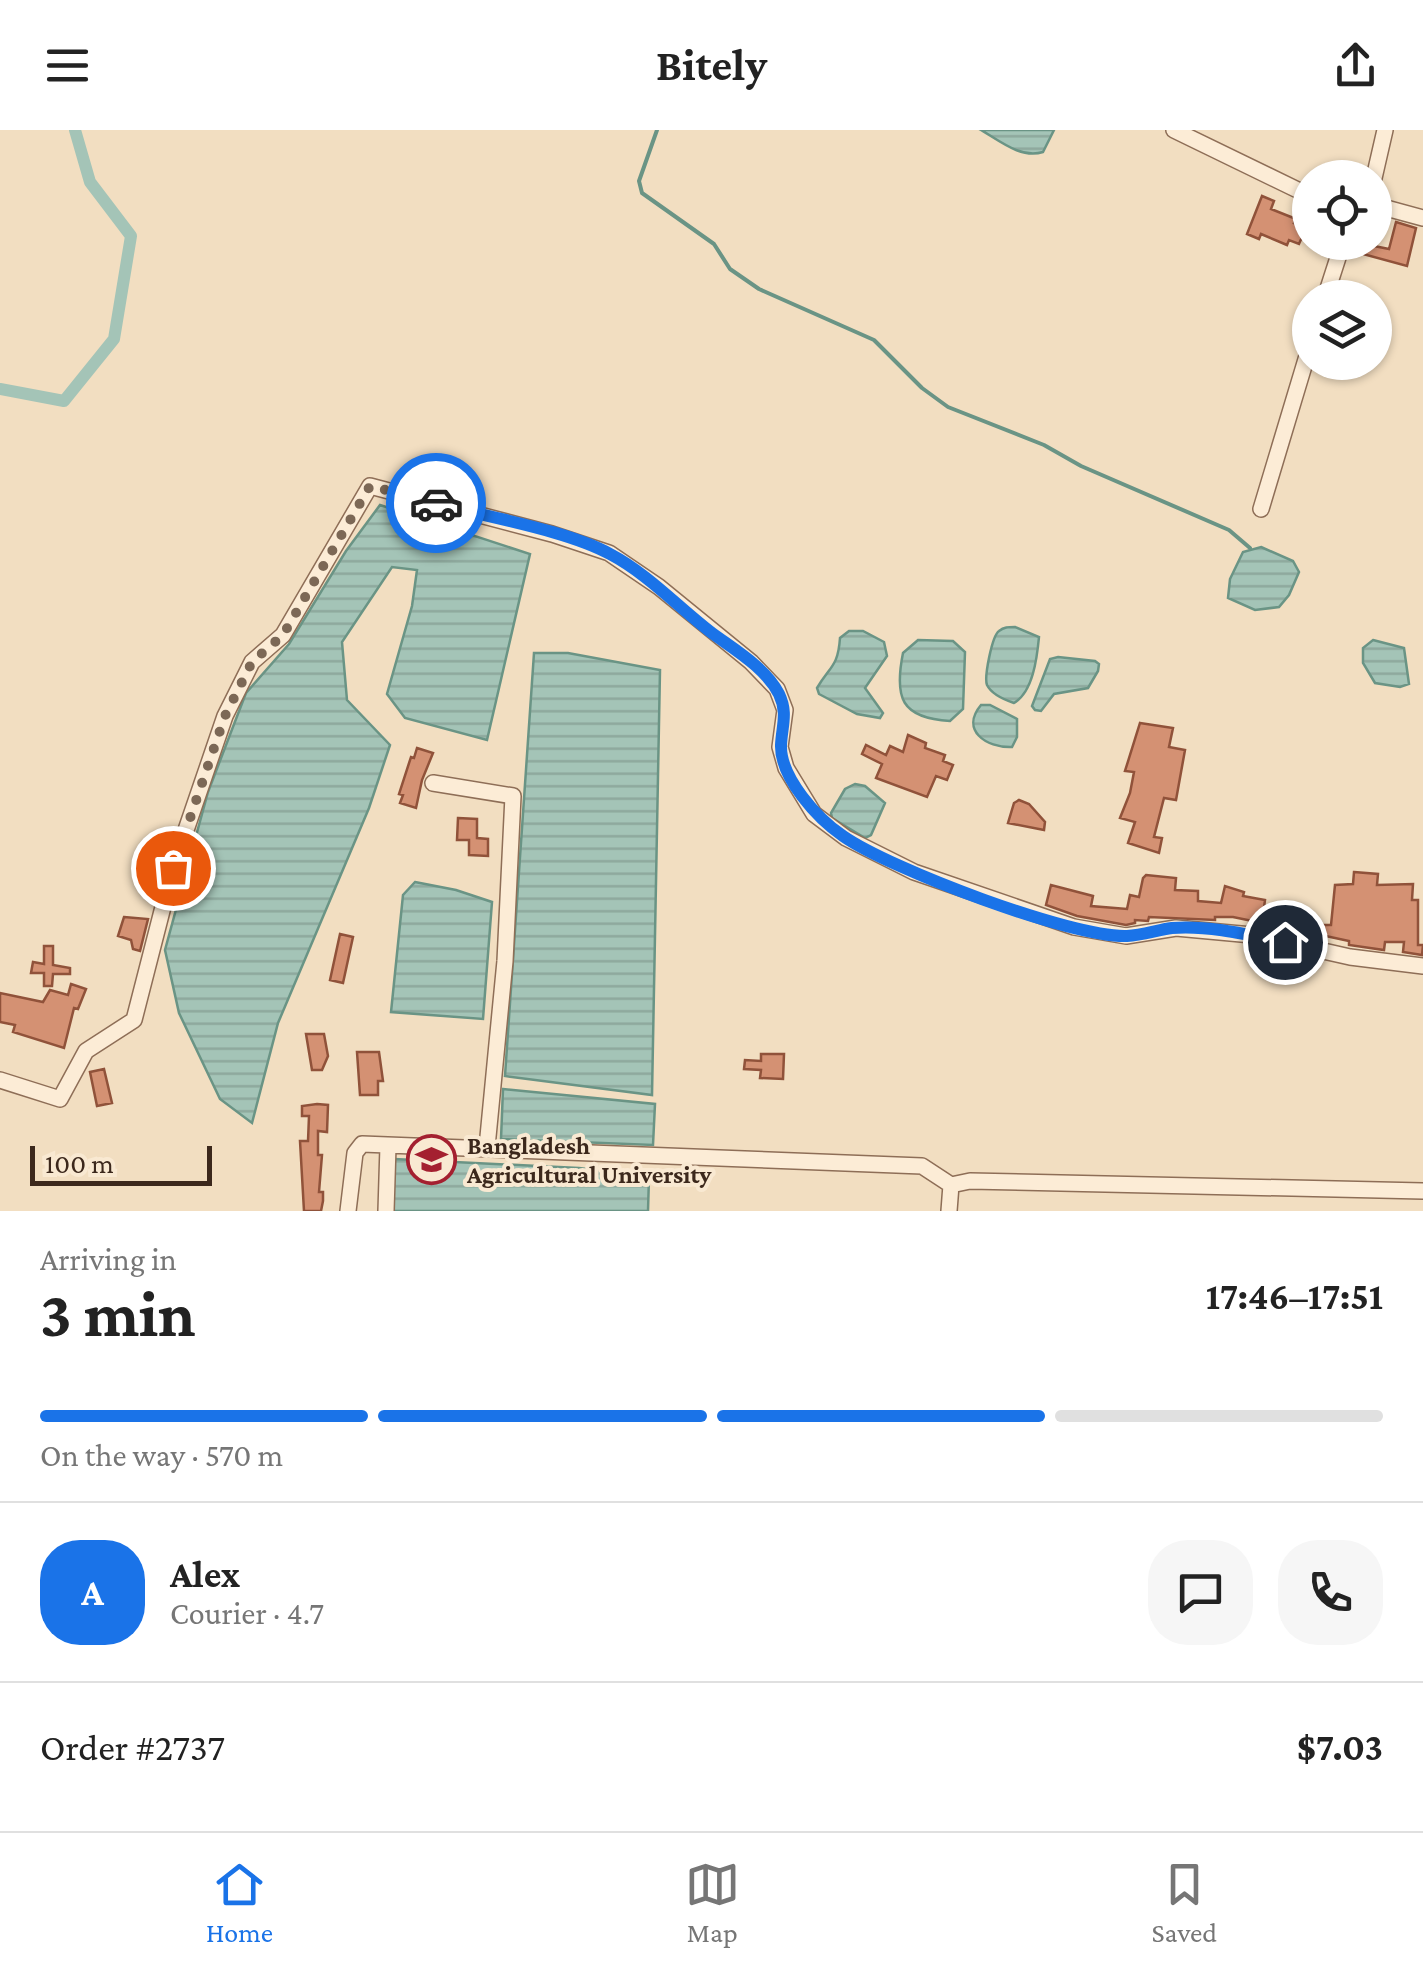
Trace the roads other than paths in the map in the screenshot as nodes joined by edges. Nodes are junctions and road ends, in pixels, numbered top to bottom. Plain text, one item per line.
1 (1174, 130) edge
2 (1385, 130) edge
3 (1378, 160) edge
4 (1292, 187) edge
5 (1392, 210) edge
6 (1423, 218) edge
7 (1300, 380) edge
8 (1261, 509) dead end
9 (433, 784) dead end
10 (1423, 966) edge
11 (0, 1080) edge
12 (388, 1146) junction
13 (487, 1147) junction
14 (951, 1185) junction
15 (1423, 1191) edge
16 (348, 1211) edge
17 (386, 1211) edge
18 (949, 1211) edge

1 - 4 street
2 - 3 street
5 - 6 street
7 - 8 street
9 - 13 street
10 - 11 street
12 - 13 street
12 - 16 street
12 - 17 street
13 - 14 street
14 - 15 street
14 - 18 street

